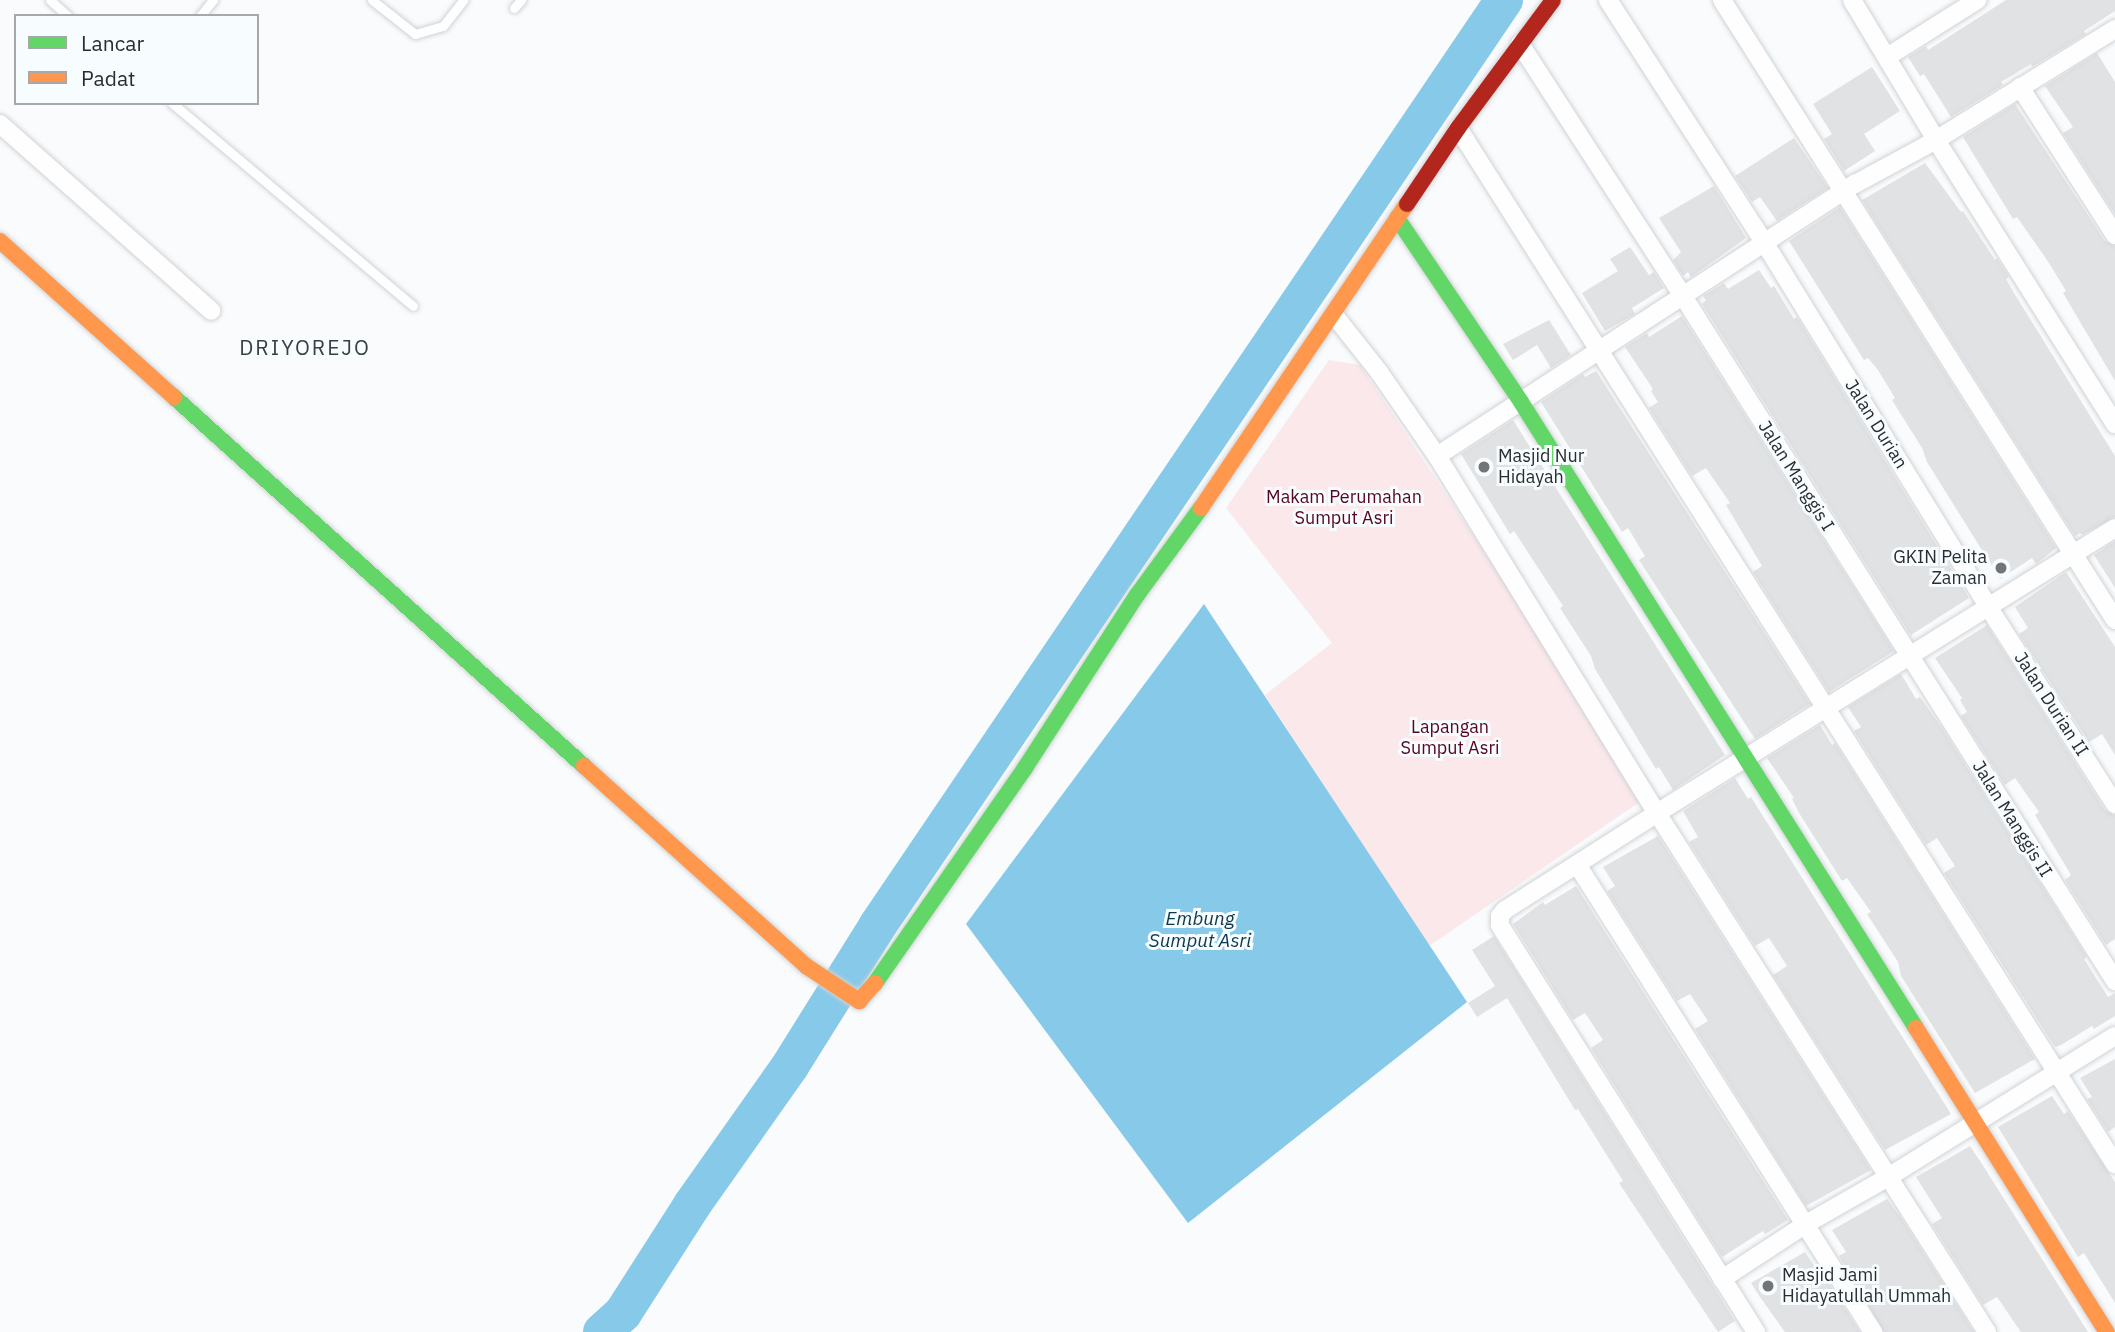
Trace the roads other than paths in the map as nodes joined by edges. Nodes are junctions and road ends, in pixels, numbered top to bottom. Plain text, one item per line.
1 (50, 0) edge
2 (213, 0) edge
3 (372, 0) edge
4 (463, 0) edge
5 (1553, 0) edge
6 (1608, 0) edge
7 (1722, 0) edge
8 (1852, 0) edge
9 (1977, 0) edge
10 (66, 14) edge
11 (202, 14) edge
12 (2112, 36) edge
13 (1520, 44) junction
14 (1886, 57) junction
15 (2020, 87) junction
16 (174, 105) edge
17 (0, 124) edge
18 (1458, 128) junction
19 (1936, 140) junction
20 (1846, 191) junction
21 (1397, 218) junction
22 (2115, 235) edge
23 (0, 241) edge
24 (1764, 242) junction
25 (1683, 296) junction
26 (413, 306) dead end
27 (211, 311) dead end
28 (1334, 315) junction
29 (1602, 352) junction
30 (1521, 402) junction
31 (2115, 424) edge
32 (1437, 456) junction
33 (2115, 528) edge
34 (2074, 553) junction
35 (1987, 605) junction
36 (2115, 620) edge
37 (1910, 656) junction
38 (1827, 708) junction
39 (1746, 758) junction
40 (2115, 804) edge
41 (1657, 813) junction
42 (1578, 866) junction
43 (2115, 981) edge
44 (2115, 1036) edge
45 (2058, 1071) junction
46 (1976, 1122) junction
47 (2115, 1164) edge
48 (1890, 1176) junction
49 (1806, 1224) junction
50 (1722, 1279) junction
51 (1756, 1332) edge
52 (1873, 1332) edge
53 (1987, 1332) edge
54 (2107, 1332) edge

1 - 10 lane
2 - 11 lane
3 - 4 lane
5 - 13 street
6 - 24 street, Jalan Durian
7 - 20 street
8 - 14 street
9 - 14 street
12 - 15 street
13 - 18 street
13 - 25 street, Jalan Manggis I
14 - 19 street
15 - 19 street
15 - 22 street
16 - 26 lane
17 - 27 street
18 - 21 street
18 - 29 street
19 - 20 street
19 - 31 street
20 - 24 street
20 - 34 street
21 - 28 street
21 - 30 street
23 - 28 street
24 - 25 street
24 - 35 street, Jalan Durian
25 - 29 street
25 - 37 street, Jalan Manggis I
28 - 32 street
29 - 30 street
29 - 38 street
30 - 32 street
30 - 39 street
32 - 41 street
33 - 34 street
34 - 35 street
34 - 36 street
35 - 37 street
35 - 40 street, Jalan Durian II
37 - 38 street
37 - 43 street, Jalan Manggis II
38 - 39 street
38 - 45 street
39 - 41 street
39 - 46 street
41 - 42 street
41 - 48 street
42 - 49 street
42 - 50 street
44 - 45 street
45 - 46 street
45 - 47 street
46 - 48 street
46 - 54 street
48 - 49 street
48 - 53 street
49 - 50 street
49 - 52 street
50 - 51 street

